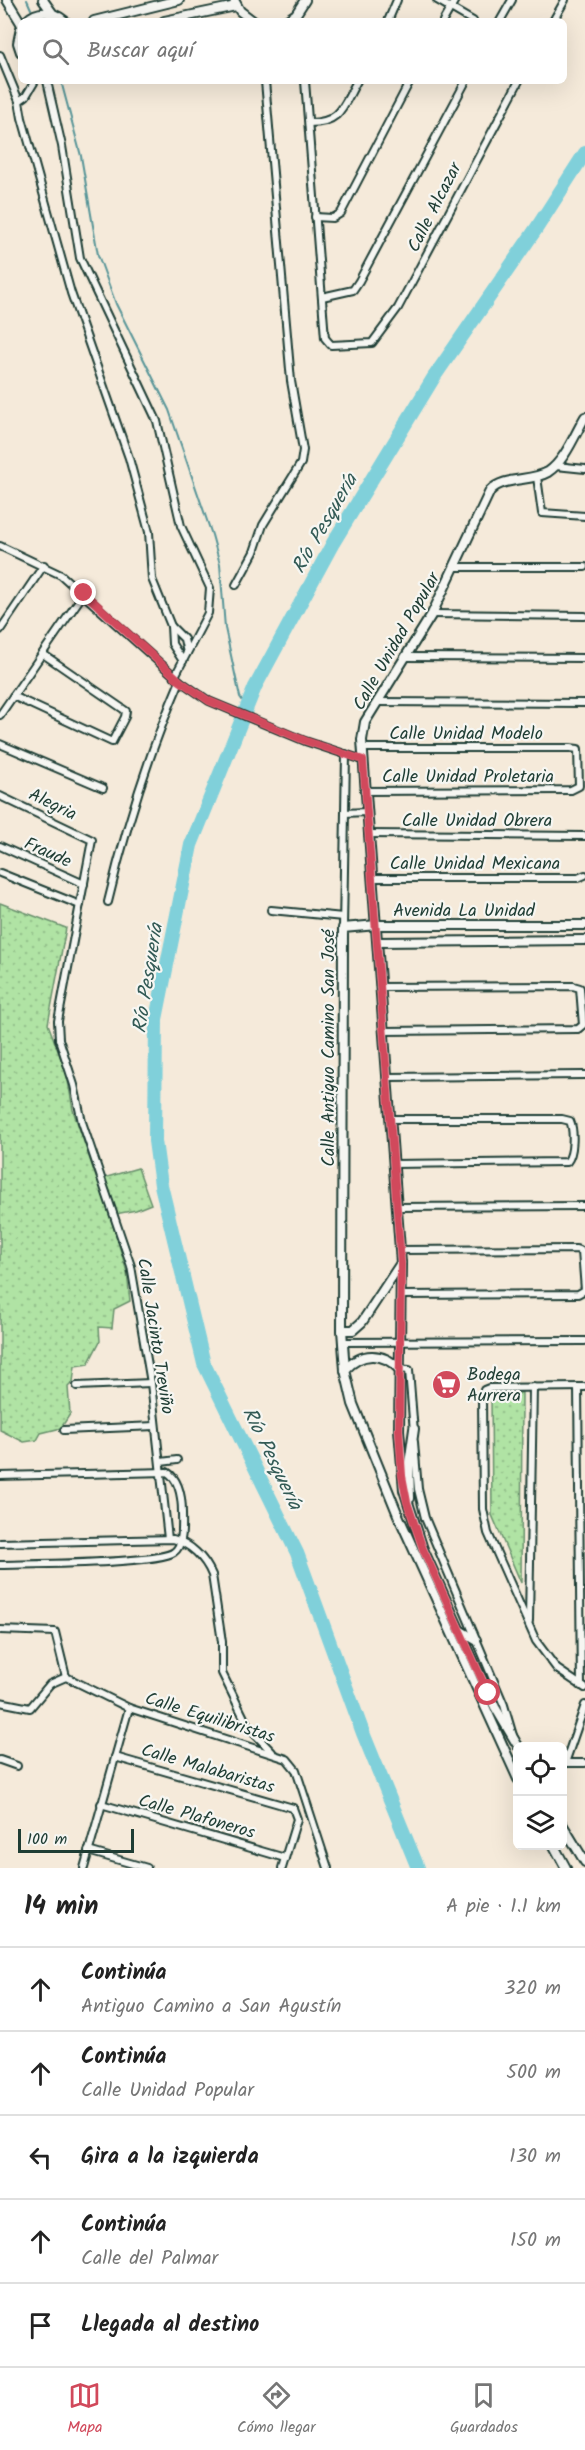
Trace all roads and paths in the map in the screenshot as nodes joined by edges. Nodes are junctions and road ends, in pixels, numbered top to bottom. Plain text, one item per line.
1 (7, 0) edge
2 (43, 0) edge
3 (179, 0) edge
4 (305, 0) edge
5 (398, 0) edge
6 (437, 0) edge
7 (455, 0) edge
8 (512, 0) edge
9 (565, 0) edge
10 (235, 3) edge
11 (450, 8) junction
12 (53, 14) junction
13 (32, 18) edge
14 (60, 18) edge
15 (105, 18) edge
16 (176, 18) edge
17 (248, 18) edge
18 (290, 18) edge
19 (389, 18) edge
20 (445, 18) edge
21 (468, 18) edge
22 (502, 18) edge
23 (555, 18) edge
24 (18, 20) edge
25 (0, 55) edge
26 (33, 84) edge
27 (48, 84) edge
28 (265, 84) edge
29 (305, 84) edge
30 (355, 84) edge
31 (408, 84) edge
32 (464, 84) edge
33 (517, 84) edge
34 (18, 101) junction
35 (309, 123) junction
36 (315, 217) junction
37 (322, 297) junction
38 (585, 418) edge
39 (556, 466) junction
40 (585, 469) edge
41 (537, 477) junction
42 (585, 516) edge
43 (0, 546) edge
44 (44, 565) junction
45 (456, 567) junction
46 (585, 567) edge
47 (236, 585) dead end
48 (84, 593) junction
49 (432, 614) junction
50 (583, 616) edge
51 (171, 626) junction
52 (0, 630) edge
53 (187, 653) junction
54 (43, 654) junction
55 (406, 657) junction
56 (582, 658) edge
57 (183, 662) junction
58 (178, 679) junction
59 (13, 696) junction
60 (377, 702) junction
61 (585, 703) edge
62 (0, 715) edge
63 (0, 744) edge
64 (363, 748) junction
65 (346, 754) junction
66 (363, 760) junction
67 (103, 788) dead end
68 (571, 790) joint
69 (364, 791) junction
70 (0, 796) edge
71 (366, 812) junction
72 (345, 813) junction
73 (368, 834) junction
74 (585, 836) edge
75 (92, 840) joint
76 (0, 846) edge
77 (0, 873) edge
78 (585, 875) edge
79 (372, 878) junction
80 (84, 884) junction
81 (108, 902) dead end
82 (80, 905) junction
83 (271, 910) dead end
84 (343, 916) junction
85 (377, 925) junction
86 (585, 925) edge
87 (343, 928) junction
88 (585, 940) edge
89 (378, 942) junction
90 (381, 987) junction
91 (384, 1031) junction
92 (585, 1075) edge
93 (388, 1077) junction
94 (391, 1119) junction
95 (393, 1164) junction
96 (585, 1206) edge
97 (397, 1207) junction
98 (400, 1250) junction
99 (401, 1263) junction
100 (402, 1295) junction
101 (342, 1330) junction
102 (400, 1341) junction
103 (585, 1341) edge
104 (342, 1342) junction
105 (399, 1369) junction
106 (345, 1370) junction
107 (151, 1383) junction
108 (77, 1386) dead end
109 (533, 1387) junction
110 (582, 1387) edge
111 (155, 1426) junction
112 (64, 1430) dead end
113 (414, 1430) junction
114 (177, 1460) dead end
115 (161, 1462) junction
116 (161, 1471) junction
117 (0, 1476) edge
118 (411, 1515) junction
119 (168, 1539) junction
120 (180, 1541) junction
121 (0, 1543) edge
122 (0, 1565) edge
123 (529, 1624) junction
124 (0, 1630) edge
125 (461, 1631) junction
126 (476, 1640) junction
127 (66, 1677) junction
128 (583, 1687) edge
129 (0, 1702) edge
130 (585, 1705) edge
131 (129, 1708) junction
132 (249, 1728) junction
133 (515, 1742) edge
134 (516, 1742) edge
135 (242, 1743) junction
136 (272, 1752) junction
137 (567, 1755) edge
138 (115, 1757) junction
139 (0, 1760) edge
140 (567, 1763) edge
141 (585, 1763) edge
142 (17, 1766) dead end
143 (513, 1768) edge
144 (306, 1803) junction
145 (101, 1804) junction
146 (293, 1808) junction
147 (310, 1814) junction
148 (297, 1818) junction
149 (567, 1832) edge
150 (557, 1850) edge
151 (88, 1851) junction
152 (285, 1858) junction
153 (585, 1862) edge
154 (84, 1868) edge
155 (147, 1868) edge
156 (282, 1868) edge
157 (328, 1868) edge
158 (566, 1868) edge

1 - 24 street
2 - 12 street
3 - 15 street
4 - 18 street
5 - 19 street
6 - 11 street
7 - 11 street
8 - 22 street
9 - 23 street
10 - 16 street
10 - 17 street
11 - 20 street
11 - 21 street
12 - 13 street
12 - 14 street
25 - 34 street
26 - 34 street
27 - 53 street
28 - 47 street
29 - 35 street
30 - 35 street
31 - 36 street
32 - 37 street
33 - 37 street, Calle Alcazar
34 - 51 street
35 - 36 street
36 - 37 street
38 - 39 street
39 - 40 street
39 - 41 street
41 - 42 street
41 - 45 street, Calle Unidad Popular
43 - 44 street
44 - 48 street
44 - 52 street
45 - 46 street
45 - 49 street, Calle Unidad Popular
48 - 54 street
48 - 58 street
49 - 50 street
49 - 55 street, Calle Unidad Popular
51 - 53 street
51 - 57 street
53 - 57 street
54 - 59 street
54 - 59 street
55 - 56 street
55 - 60 street, Calle Unidad Popular
57 - 58 street
58 - 65 street
58 - 81 street
59 - 62 street
60 - 61 street
60 - 64 street, Calle Unidad Popular
63 - 67 street
64 - 66 street, Calle Unidad Popular
64 - 68 street, Calle Unidad Modelo
65 - 66 street
65 - 72 street, Calle Antiguo Camino San José
66 - 69 street, Calle Unidad Popular
68 - 69 street, Calle Unidad Proletaria
69 - 71 street, Calle Unidad Popular
70 - 75 street, Alegria
71 - 72 street
71 - 73 street, Calle Unidad Popular
72 - 84 street, Calle Antiguo Camino San José
73 - 74 street, Calle Unidad Obrera
73 - 79 street, Calle Unidad Popular
75 - 80 street, Calle Jacinto Treviño
76 - 80 street, Fraude
77 - 82 street
78 - 79 street, Calle Unidad Mexicana
79 - 85 street, Calle Unidad Popular
80 - 82 street, Calle Jacinto Treviño
82 - 107 street, Calle Jacinto Treviño
83 - 84 street
84 - 87 street, Calle Antiguo Camino San José
85 - 86 street, Avenida La Unidad
85 - 87 street, Avenida La Unidad
85 - 89 street, Calle Unidad Popular
87 - 101 street, Calle Antiguo Camino San José
88 - 89 street, Avenida La Unidad
89 - 90 street, Calle Unidad Popular
90 - 91 street, Calle Unidad Popular
90 - 91 street
91 - 93 street, Calle Unidad Popular
92 - 93 street
93 - 94 street, Calle Unidad Popular
94 - 95 street, Calle Unidad Popular
94 - 95 street
95 - 97 street, Calle Unidad Popular
96 - 97 street
97 - 98 street, Calle Unidad Popular
98 - 99 street, Calle Unidad Popular
98 - 100 street
99 - 100 street, Calle Unidad Popular
99 - 101 street
100 - 102 street, Calle Unidad Popular
101 - 104 street, Calle Antiguo Camino San José
102 - 103 street
102 - 104 street
102 - 105 street, Calle Unidad Popular
104 - 106 street, Calle Antiguo Camino San José
105 - 106 street
105 - 113 street
105 - 118 street, Calle Unidad Popular
106 - 143 street, Calle Antiguo Camino San José
107 - 108 street
107 - 111 street, Calle Jacinto Treviño
109 - 110 street
109 - 123 street
109 - 123 street
110 - 128 street
111 - 112 street
111 - 115 street, Calle Jacinto Treviño
113 - 118 street
113 - 126 street
114 - 115 street
115 - 116 street, Calle Jacinto Treviño
116 - 117 street
116 - 119 street, Calle Jacinto Treviño
116 - 120 street
118 - 125 street
119 - 120 street
119 - 121 street
120 - 122 street
120 - 132 street
123 - 128 street
124 - 127 street
125 - 126 street
125 - 133 street
126 - 134 street
127 - 129 street
127 - 131 street
130 - 137 street
131 - 135 street, Calle Equilibristas
131 - 138 street
132 - 135 street
132 - 136 street
135 - 136 street, Calle Equilibristas
136 - 144 street, Calle Equilibristas
138 - 145 street
138 - 146 street, Calle Malabaristas
139 - 142 street
140 - 141 street
144 - 146 street
144 - 147 street
145 - 151 street
145 - 152 street, Calle Plafoneros
146 - 148 street
147 - 148 street
147 - 157 street
148 - 152 street
149 - 153 street
150 - 158 street
151 - 154 street
151 - 155 street
152 - 156 street

